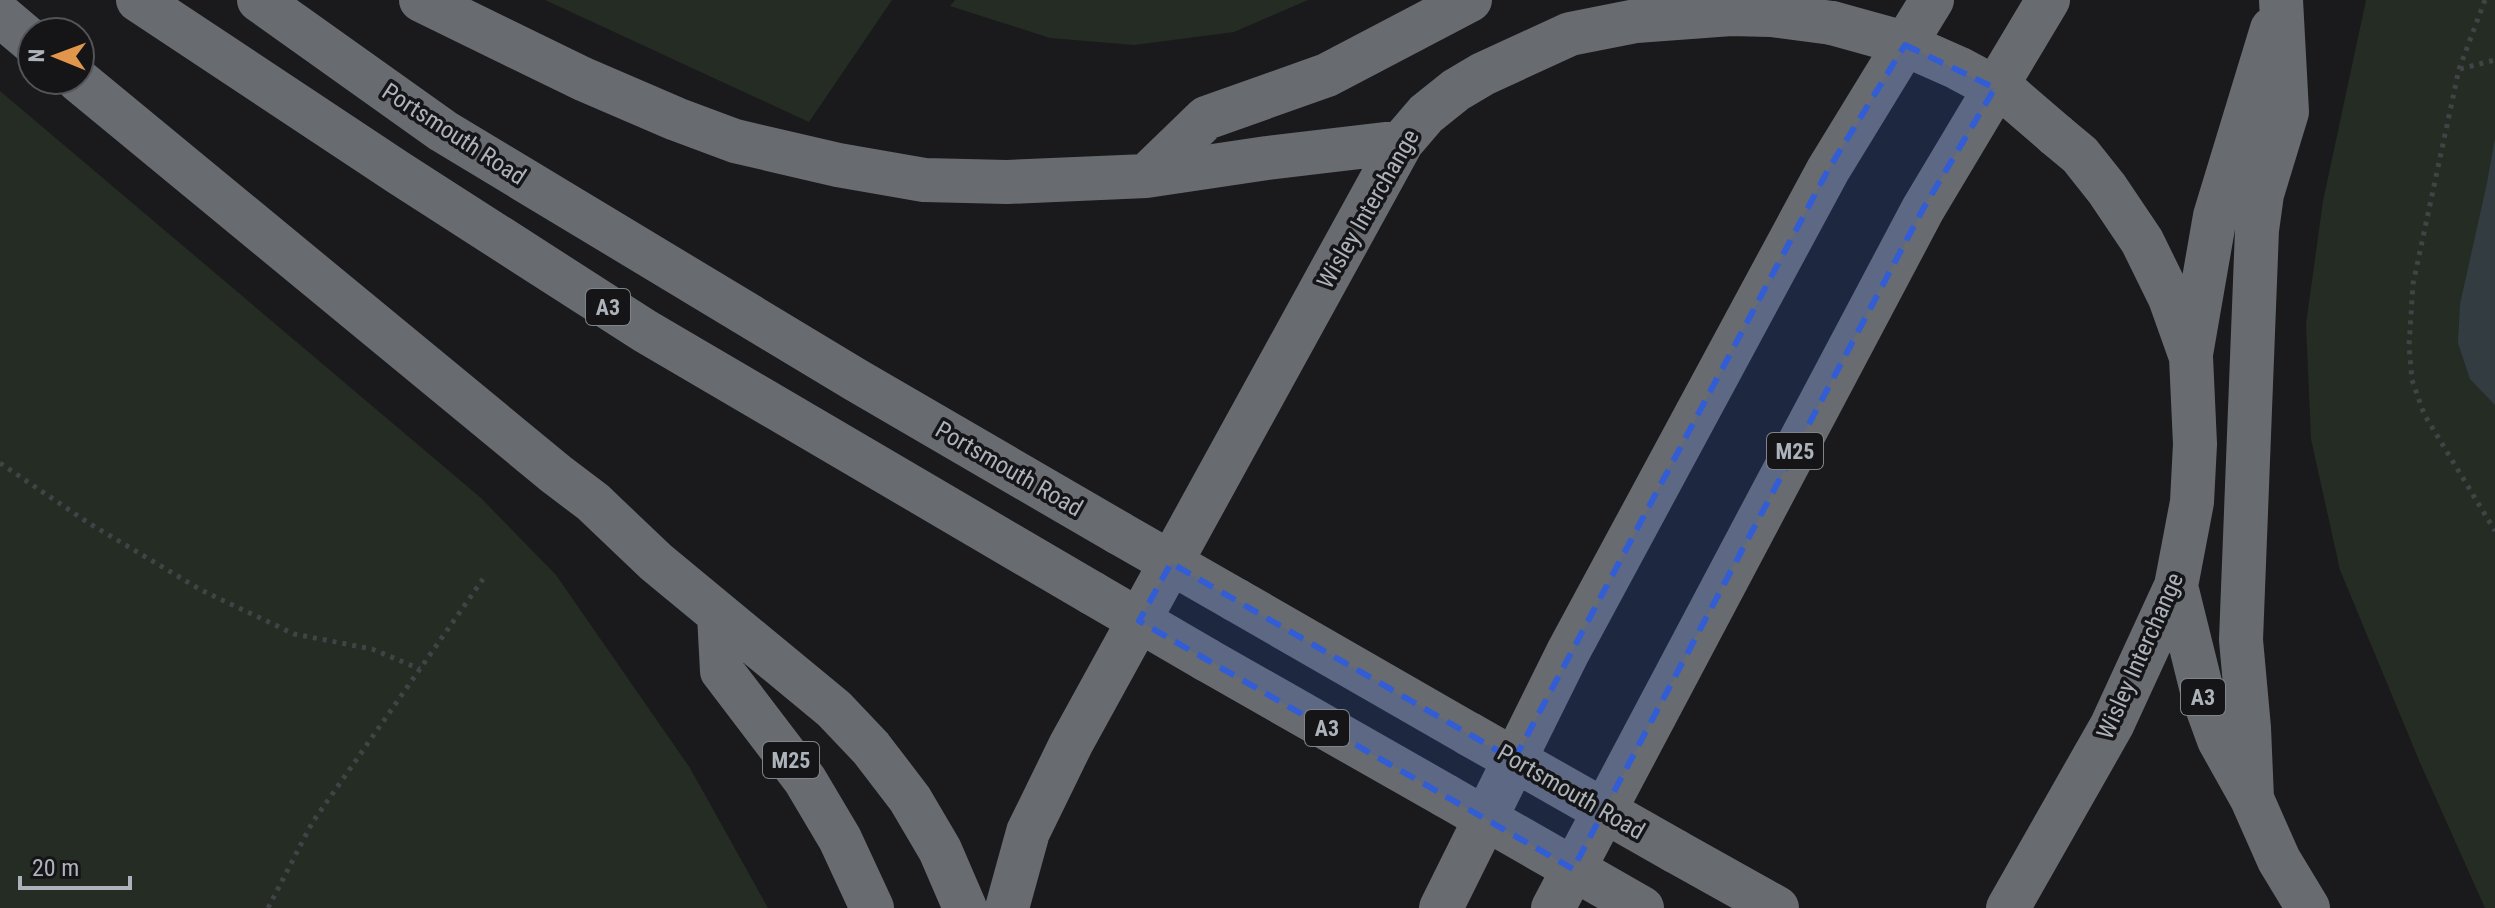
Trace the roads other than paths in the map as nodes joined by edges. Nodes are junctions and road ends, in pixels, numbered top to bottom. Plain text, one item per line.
1 (138, 0) edge
2 (259, 0) edge
3 (421, 0) edge
4 (1470, 0) edge
5 (1602, 0) edge
6 (1932, 0) edge
7 (2048, 0) edge
8 (2281, 0) edge
9 (0, 15) edge
10 (16, 28) edge
11 (1570, 34) junction
12 (96, 95) edge
13 (1402, 142) junction
14 (1146, 176) junction
15 (2191, 357) junction
16 (2176, 586) junction
17 (719, 615) junction
18 (2252, 799) junction
19 (872, 908) edge
20 (965, 908) edge
21 (1007, 908) edge
22 (1441, 908) edge
23 (1553, 908) edge
24 (1642, 908) edge
25 (1777, 908) edge
26 (2008, 908) edge
27 (2308, 908) edge

1 - 24 highway, A3, bridge
2 - 25 highway, Portsmouth Road, bridge
3 - 14 highway
4 - 14 highway
5 - 11 highway
6 - 22 highway
7 - 23 highway, M25
8 - 15 highway
8 - 18 highway
9 - 10 highway
11 - 13 highway, Wisley Interchange
11 - 15 highway, Wisley Interchange, bridge
12 - 17 highway
13 - 14 highway
13 - 21 highway, Wisley Interchange
15 - 16 highway, Wisley Interchange
16 - 18 highway, A3
16 - 26 highway, Wisley Interchange
17 - 19 highway, M25
17 - 20 highway
18 - 27 highway, A3

